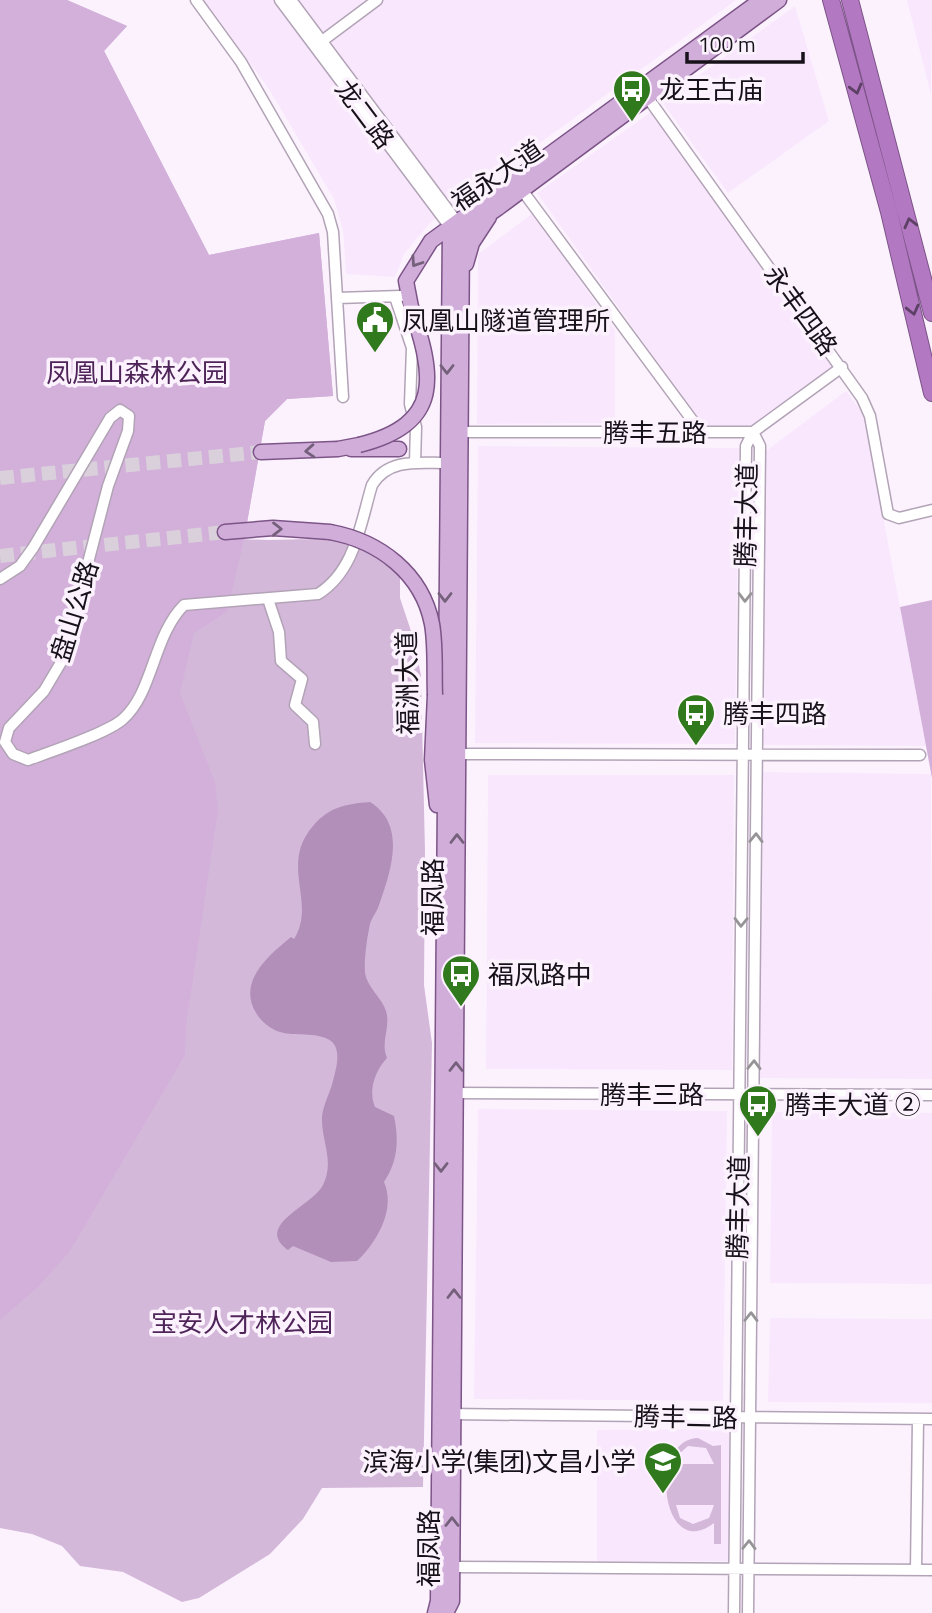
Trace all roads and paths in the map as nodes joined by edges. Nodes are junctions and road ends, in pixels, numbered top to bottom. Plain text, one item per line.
1 (196, 0) edge
2 (280, 0) edge
3 (291, 0) edge
4 (377, 0) edge
5 (761, 0) edge
6 (779, 0) edge
7 (831, 0) edge
8 (850, 0) edge
9 (318, 44) junction
10 (645, 93) junction
11 (522, 190) junction
12 (498, 208) junction
13 (456, 228) junction
14 (461, 279) junction
15 (337, 298) junction
16 (404, 300) junction
17 (932, 313) edge
18 (842, 367) junction
19 (932, 393) edge
20 (343, 397) dead end
21 (453, 432) junction
22 (701, 432) junction
23 (753, 432) junction
24 (338, 449) junction
25 (399, 449) dead end
26 (261, 452) tunnel mouth
27 (446, 463) junction
28 (415, 464) junction
29 (932, 510) edge
30 (225, 532) tunnel mouth
31 (0, 579) edge
32 (269, 602) dead end
33 (315, 744) dead end
34 (451, 754) junction
35 (743, 755) junction
36 (757, 755) junction
37 (920, 755) dead end
38 (444, 824) junction
39 (450, 960) junction
40 (449, 1093) junction
41 (740, 1094) junction
42 (753, 1094) junction
43 (932, 1095) edge
44 (446, 1414) junction
45 (736, 1417) junction
46 (750, 1417) junction
47 (918, 1419) junction
48 (932, 1419) edge
49 (452, 1567) junction
50 (735, 1569) junction
51 (748, 1569) junction
52 (916, 1570) junction
53 (932, 1570) edge
54 (435, 1613) edge
55 (446, 1613) edge
56 (734, 1613) edge
57 (748, 1613) edge

1 - 15 street
2 - 9 street, 龙二路
3 - 9 street, 龙二路
4 - 9 street
5 - 10 main road, 福永大道
6 - 10 main road, 福永大道
7 -> 19 highway
17 -> 8 highway
9 - 13 street, 龙二路
10 - 11 main road, 福永大道
10 - 13 main road, 福永大道
10 - 18 street, 永丰四路
11 - 12 main road, 福永大道
11 - 22 street
12 - 13 main road, 福永大道
12 - 14 main road
13 - 14 main road, 福凤路
13 -> 16 main road
13 -> 21 main road, 福凤路
14 - 21 main road, 福凤路
15 - 16 street
15 - 20 street
16 - 24 main road, bridge
16 - 28 street
18 - 23 street
18 - 29 street, 永丰四路
21 - 22 street, 腾丰五路
21 - 27 main road, 福凤路
21 - 34 main road, 福凤路
22 - 23 street, 腾丰五路
23 -> 35 street, 腾丰大道
23 - 36 street, 腾丰大道
24 - 25 main road
24 -> 26 main road
27 - 28 street, 盘山公路
27 -> 34 main road, 福凤路
28 - 31 street, 盘山公路
30 -> 38 main road, 福洲大道, bridge
32 - 33 street
34 - 35 street
34 - 38 main road, 福凤路
39 -> 34 main road, 福凤路
35 - 36 street
35 -> 41 street, 腾丰大道
36 - 37 street
42 -> 36 street, 腾丰大道
38 - 39 main road, 福凤路
39 - 40 main road, 福凤路
40 - 41 street, 腾丰三路
40 - 44 main road, 福凤路
41 - 42 street, 腾丰三路
41 - 45 street, 腾丰大道
42 - 43 street, 腾丰三路
46 -> 42 street, 腾丰大道
44 - 45 street, 腾丰二路
49 -> 44 main road, 福凤路
44 - 54 main road, 福凤路
45 - 46 street, 腾丰二路
45 - 50 street, 腾丰大道
46 - 47 street, 腾丰二路
51 -> 46 street, 腾丰大道
47 - 48 street, 腾丰二路
47 - 52 street
49 - 50 street
49 - 55 main road, 福凤路
50 - 51 street
50 - 56 street, 腾丰大道
51 - 52 street
51 - 57 street, 腾丰大道
52 - 53 street

